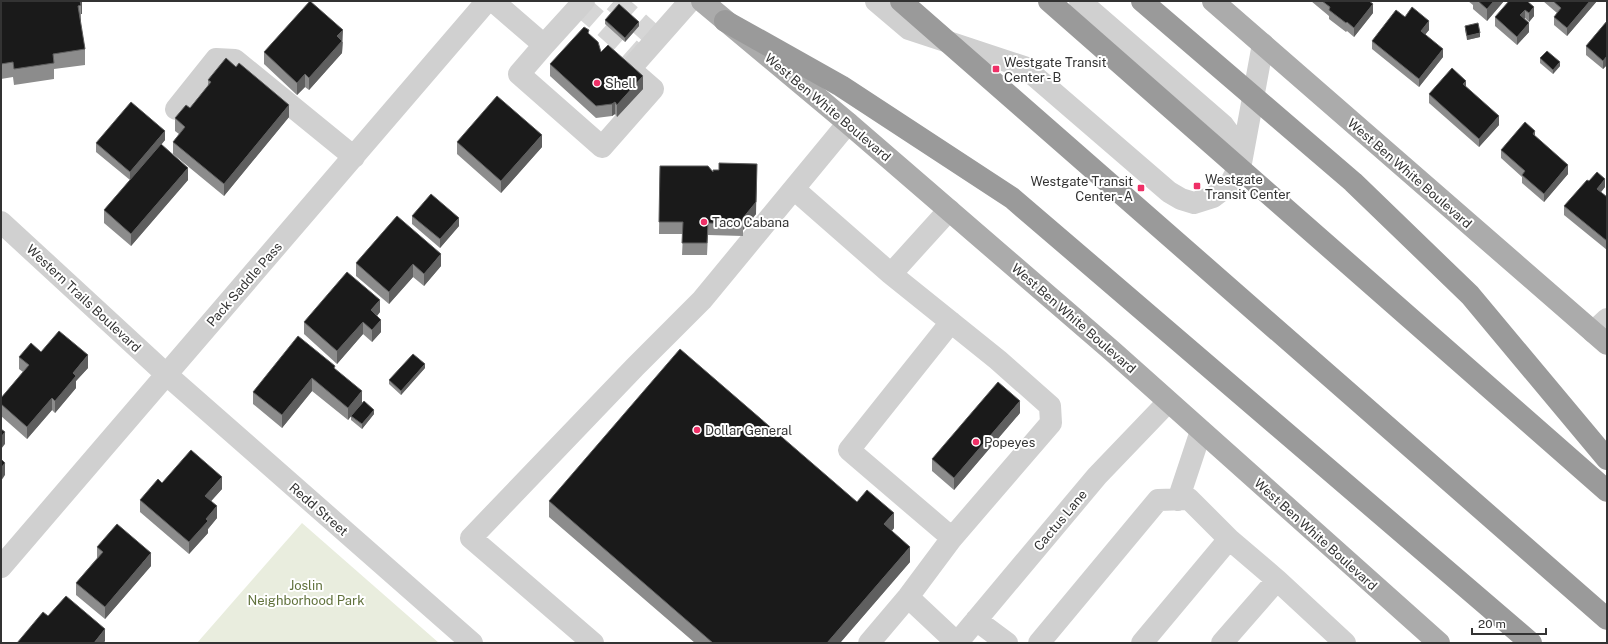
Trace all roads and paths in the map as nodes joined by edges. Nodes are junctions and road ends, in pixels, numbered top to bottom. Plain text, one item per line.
1 (487, 1) edge
2 (493, 1) edge
3 (584, 1) edge
4 (690, 1) edge
5 (702, 1) edge
6 (876, 1) edge
7 (901, 1) edge
8 (1049, 1) edge
9 (1080, 1) edge
10 (1142, 1) edge
11 (1213, 1) edge
12 (725, 21) junction
13 (1263, 44) junction
14 (544, 45) junction
15 (176, 109) dead end
16 (848, 122) junction
17 (1242, 151) junction
18 (354, 156) junction
19 (794, 189) junction
20 (949, 210) junction
21 (1, 222) edge
22 (891, 274) junction
23 (951, 322) junction
24 (1602, 332) edge
25 (167, 375) junction
26 (1168, 402) junction
27 (1201, 431) junction
28 (1607, 459) edge
29 (1607, 491) edge
30 (1178, 500) junction
31 (952, 538) junction
32 (1229, 539) junction
33 (1, 567) edge
34 (1277, 580) junction
35 (908, 598) junction
36 (1607, 619) edge
37 (976, 620) junction
38 (1332, 639) edge
39 (472, 643) edge
40 (593, 643) edge
41 (869, 643) edge
42 (956, 643) edge
43 (1007, 643) edge
44 (1039, 643) edge
45 (1142, 643) edge
46 (1222, 643) edge
47 (1439, 643) edge
48 (1531, 643) edge

1 - 18 street, Pack Saddle Pass
2 - 14 street
3 - 14 street
4 - 14 street
5 - 12 main road, West Ben White Boulevard
6 - 17 street
7 - 36 highway, bridge
8 - 29 highway, bridge
9 - 17 street
10 - 28 highway, bridge
11 - 13 main road, West Ben White Boulevard
12 - 16 main road, West Ben White Boulevard
12 - 48 highway
13 - 17 street
13 - 24 main road, West Ben White Boulevard
15 - 18 street
16 - 19 street
16 - 20 main road, West Ben White Boulevard
18 - 25 street, Pack Saddle Pass
19 - 22 street
19 - 40 street
20 - 22 street
20 - 26 main road, West Ben White Boulevard
21 - 25 street, Western Trails Boulevard
22 - 23 street
23 - 31 street
23 - 31 street
25 - 33 street, Pack Saddle Pass
25 - 39 street, Redd Street
26 - 27 main road, West Ben White Boulevard
26 - 37 street, Cactus Lane
27 - 30 street
27 - 47 main road, West Ben White Boulevard
30 - 32 street
30 - 44 street
31 - 35 street
32 - 34 street
32 - 45 street
34 - 38 street
34 - 46 street
35 - 41 street
35 - 42 street
37 - 42 street, Cactus Lane
37 - 43 street

